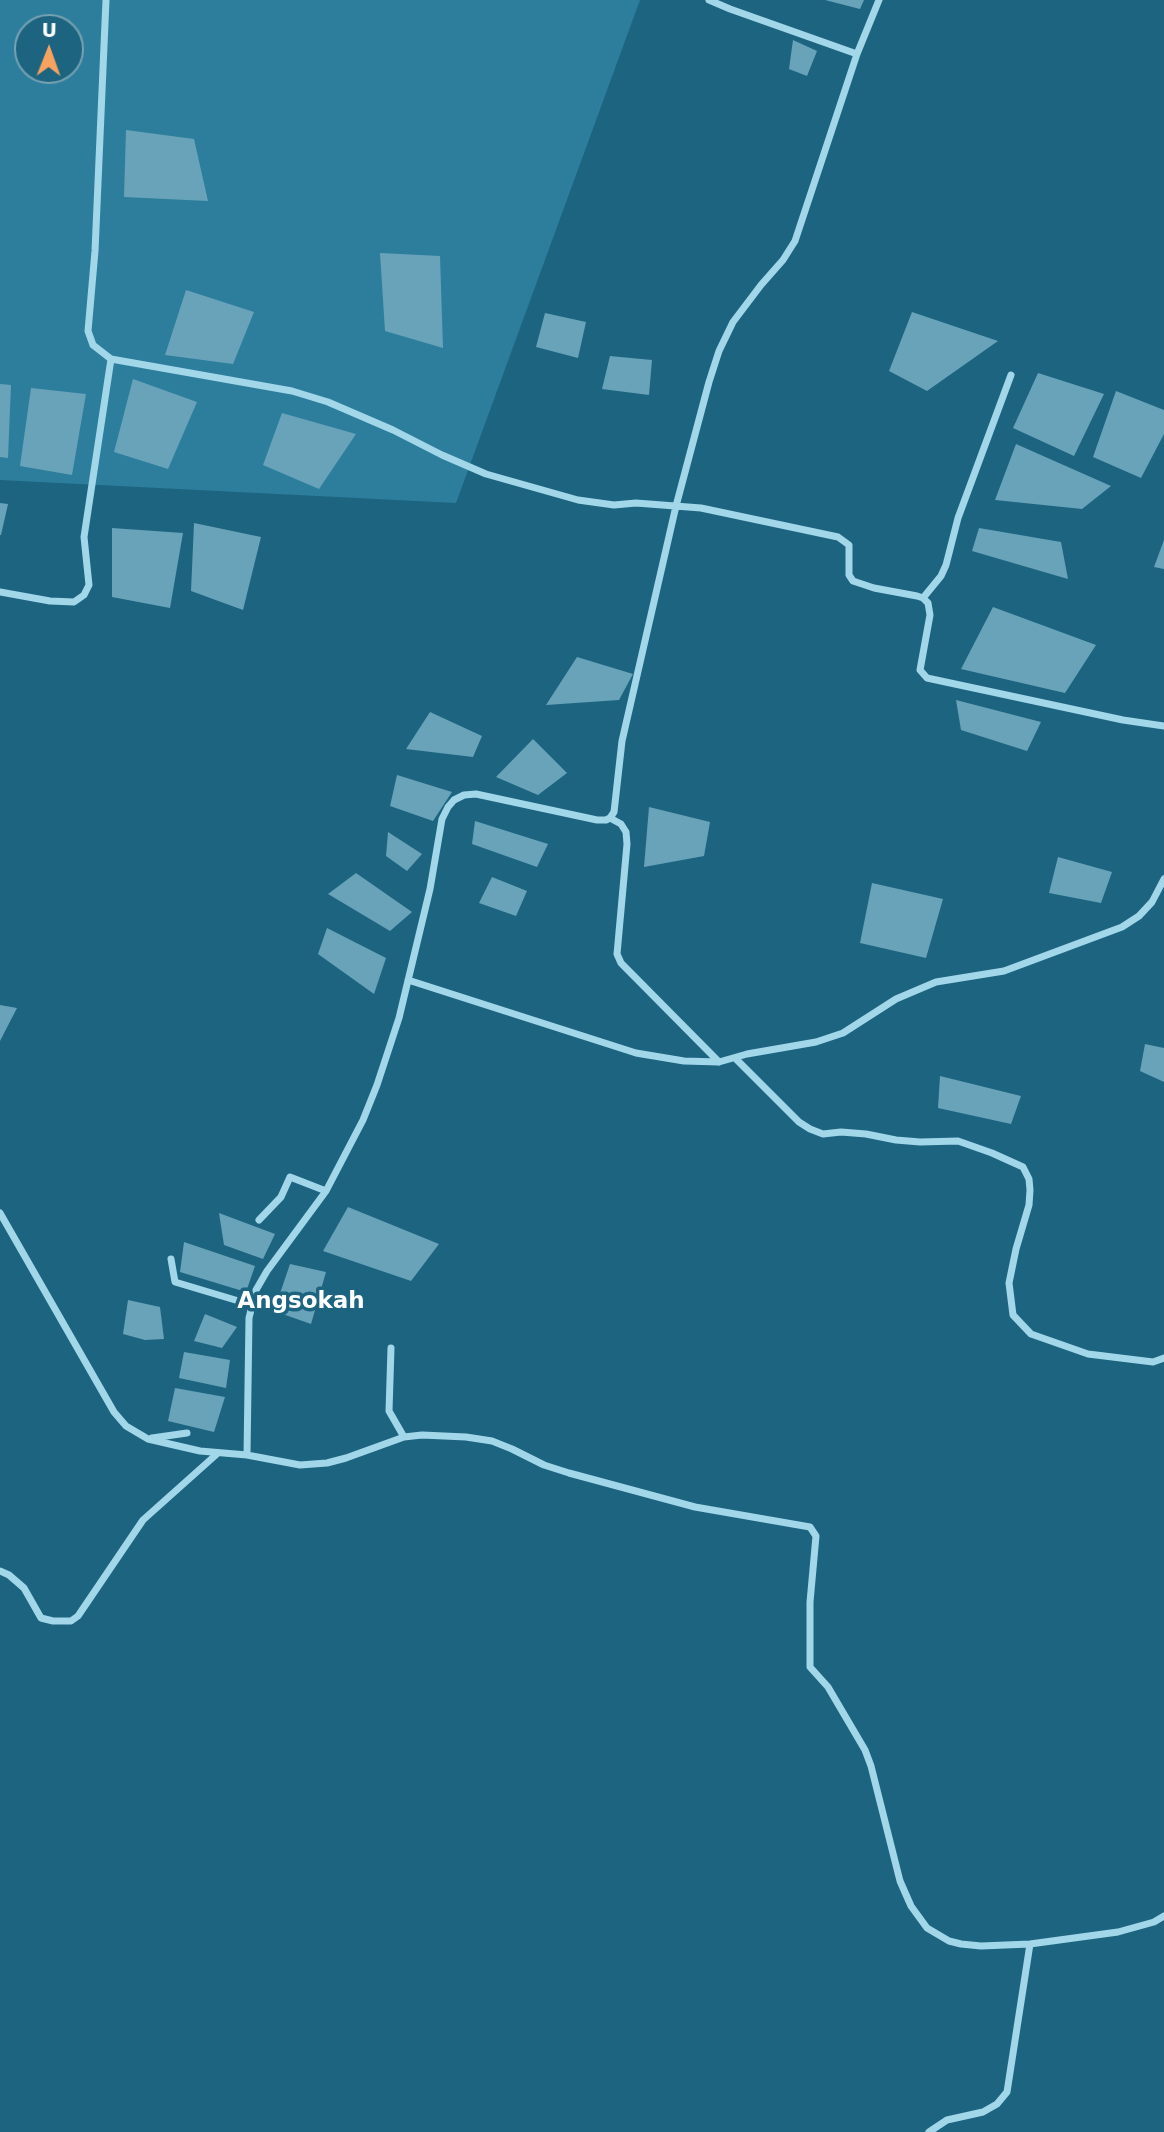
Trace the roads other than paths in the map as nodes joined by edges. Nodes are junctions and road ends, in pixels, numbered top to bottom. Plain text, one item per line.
1 (106, 0) edge
2 (709, 0) edge
3 (879, 0) edge
4 (857, 54) junction
5 (111, 359) junction
6 (1011, 374) dead end
7 (676, 506) junction
8 (0, 592) edge
9 (923, 598) junction
10 (1164, 726) edge
11 (610, 818) junction
12 (1164, 879) edge
13 (408, 980) junction
14 (736, 1058) junction
15 (719, 1062) junction
16 (326, 1191) junction
17 (0, 1213) edge
18 (259, 1220) dead end
19 (171, 1259) dead end
20 (253, 1305) junction
21 (391, 1348) dead end
22 (1164, 1358) edge
23 (187, 1433) dead end
24 (404, 1437) junction
25 (148, 1439) junction
26 (218, 1453) junction
27 (247, 1455) junction
28 (0, 1571) edge
29 (1164, 1916) edge
30 (1030, 1944) junction
31 (929, 2132) edge

1 - 5 street
2 - 4 street
3 - 4 street
4 - 7 street
5 - 7 street
5 - 8 street
6 - 9 street
7 - 9 street
7 - 11 street
9 - 10 street
11 - 13 street
11 - 15 street
12 - 14 street
13 - 15 street
13 - 16 street
14 - 15 street
14 - 22 street
16 - 18 street
16 - 20 street
17 - 25 street
19 - 20 street
20 - 27 street
21 - 24 street
23 - 25 street
24 - 27 street
24 - 30 street
25 - 26 street
26 - 27 street
26 - 28 street
29 - 30 street
30 - 31 street

